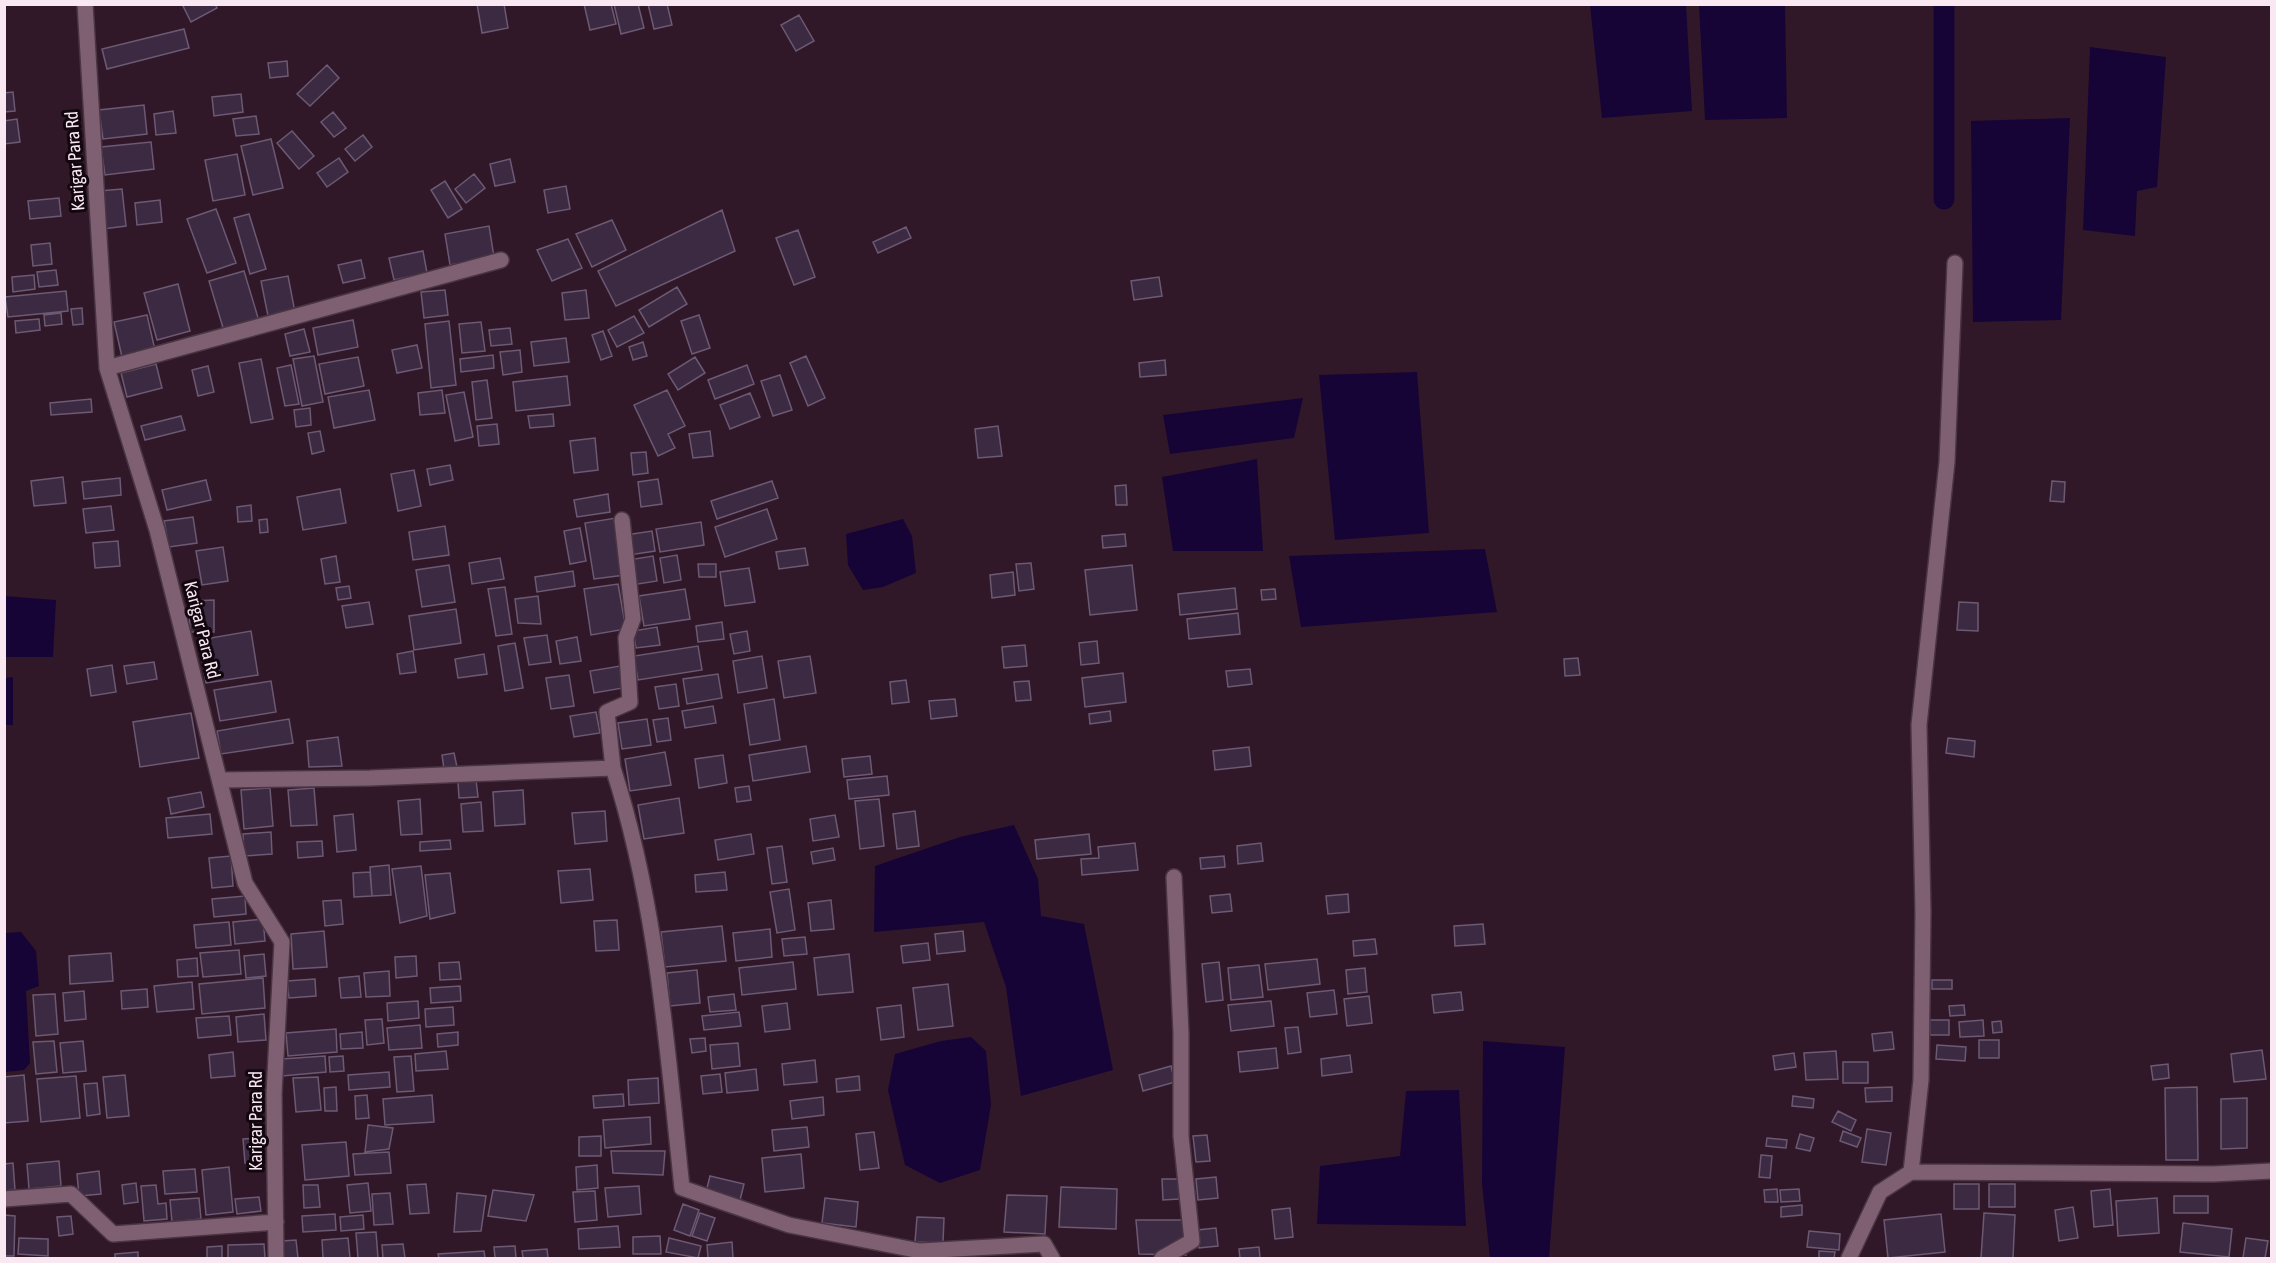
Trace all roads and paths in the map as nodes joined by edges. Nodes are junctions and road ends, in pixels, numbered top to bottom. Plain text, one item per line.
1 (85, 4) edge
2 (501, 260) dead end
3 (1955, 263) dead end
4 (107, 368) junction
5 (622, 520) dead end
6 (613, 768) junction
7 (220, 780) junction
8 (1174, 876) dead end
9 (2271, 1171) edge
10 (1911, 1172) junction
11 (4, 1199) edge
12 (276, 1222) junction
13 (276, 1258) edge
14 (1052, 1258) edge
15 (1162, 1258) edge
16 (1849, 1258) edge

1 - 4 street, Karigar Para Rd
2 - 4 street
3 - 10 street
4 - 7 street, Karigar Para Rd
5 - 6 street
6 - 7 street
6 - 14 street
7 - 12 street, Karigar Para Rd
8 - 15 street
9 - 10 street
10 - 16 street
11 - 12 street
12 - 13 street, Karigar Para Rd

